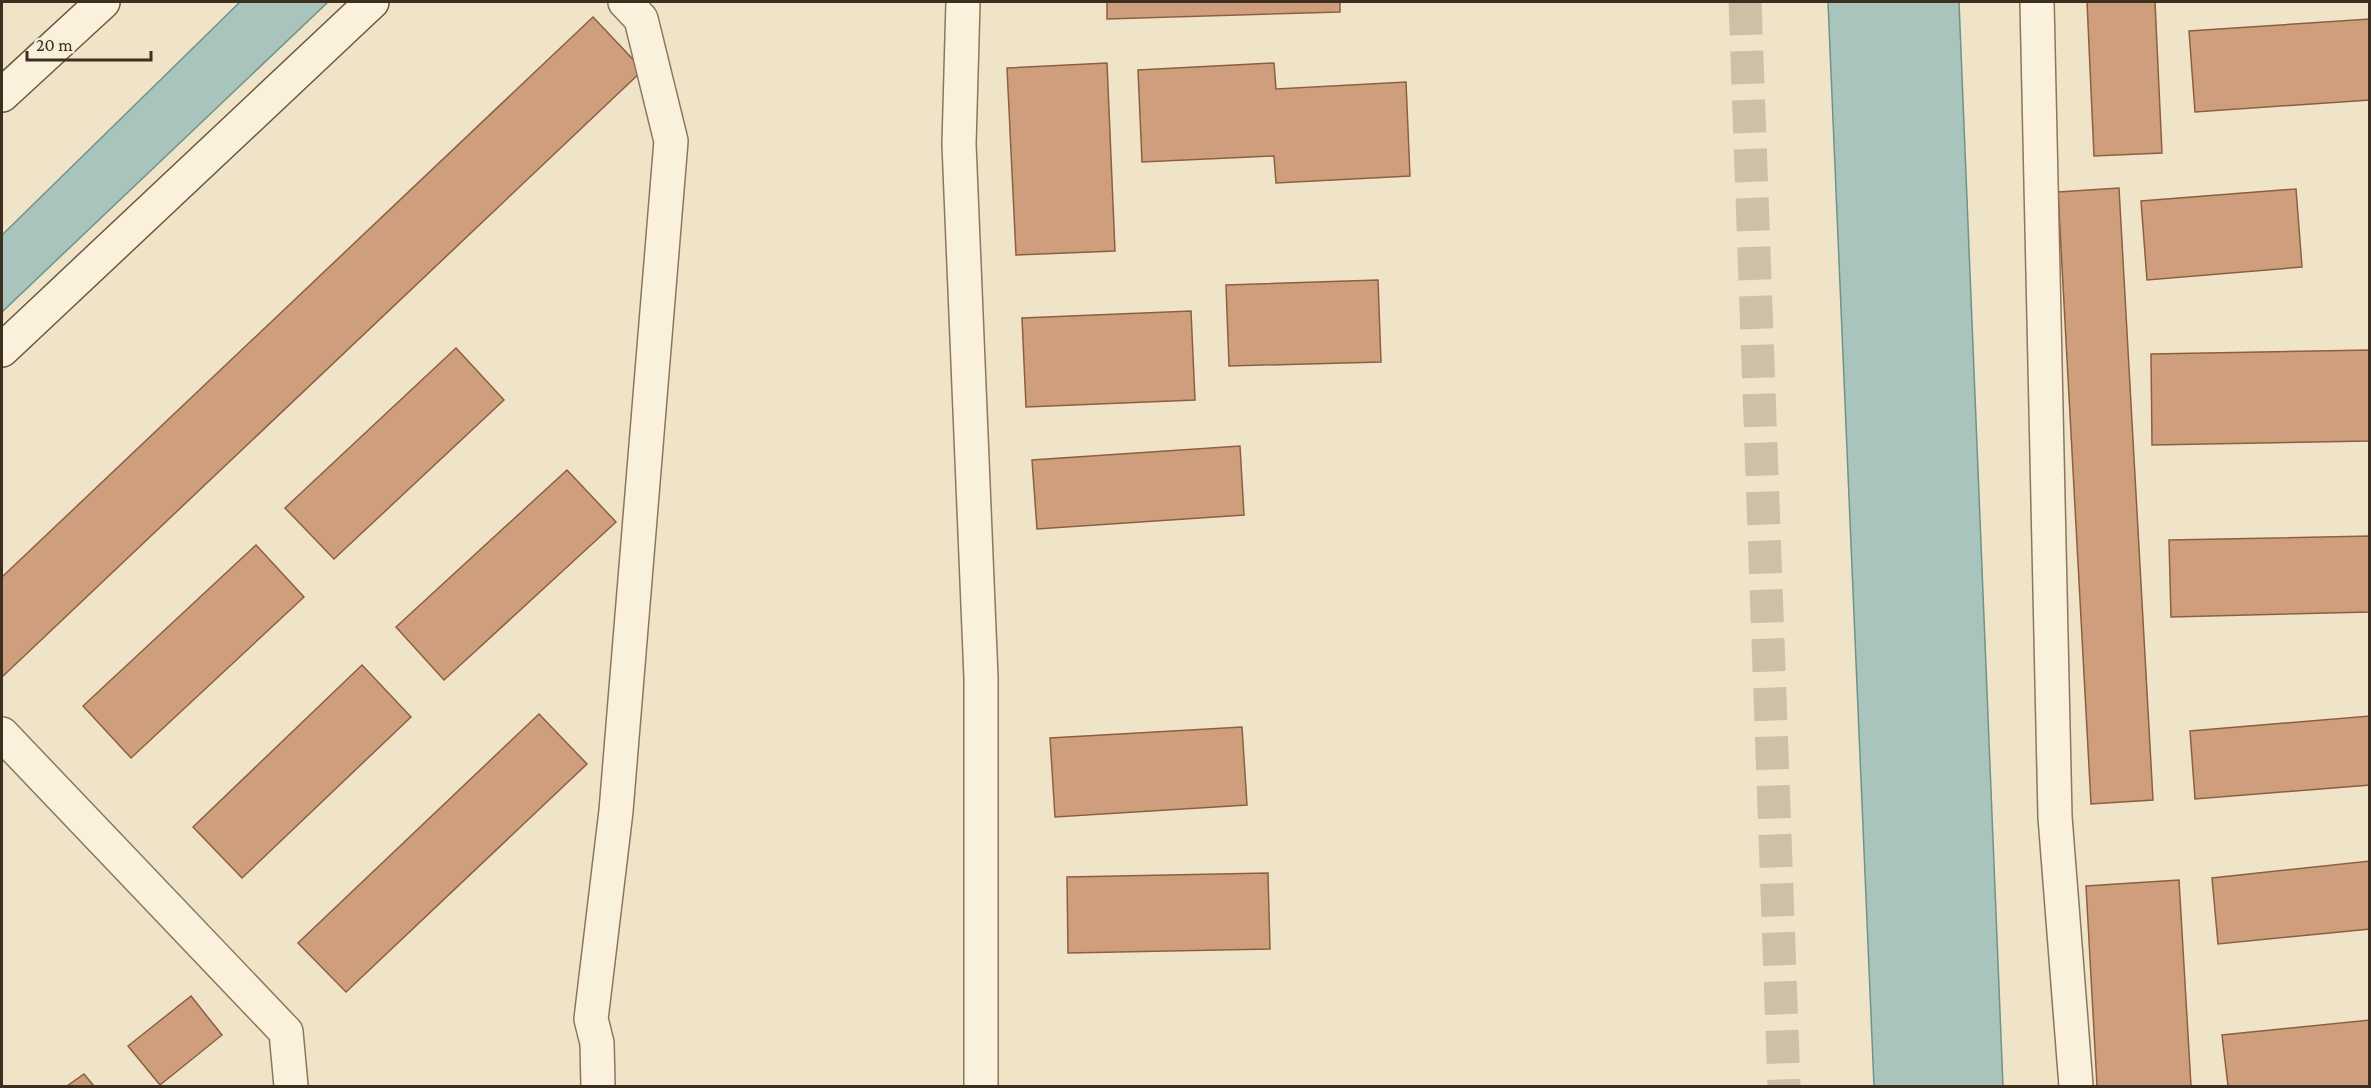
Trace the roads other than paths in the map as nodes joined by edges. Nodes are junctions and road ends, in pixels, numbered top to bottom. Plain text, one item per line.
1 (103, 2) edge
2 (372, 2) edge
3 (625, 2) edge
4 (963, 2) edge
5 (2037, 2) edge
6 (2, 95) edge
7 (2, 350) edge
8 (2, 734) edge
9 (291, 1086) edge
10 (598, 1086) edge
11 (981, 1086) edge
12 (2076, 1086) edge

1 - 6 street
2 - 7 street
3 - 10 street
4 - 11 street
5 - 12 street
8 - 9 street

